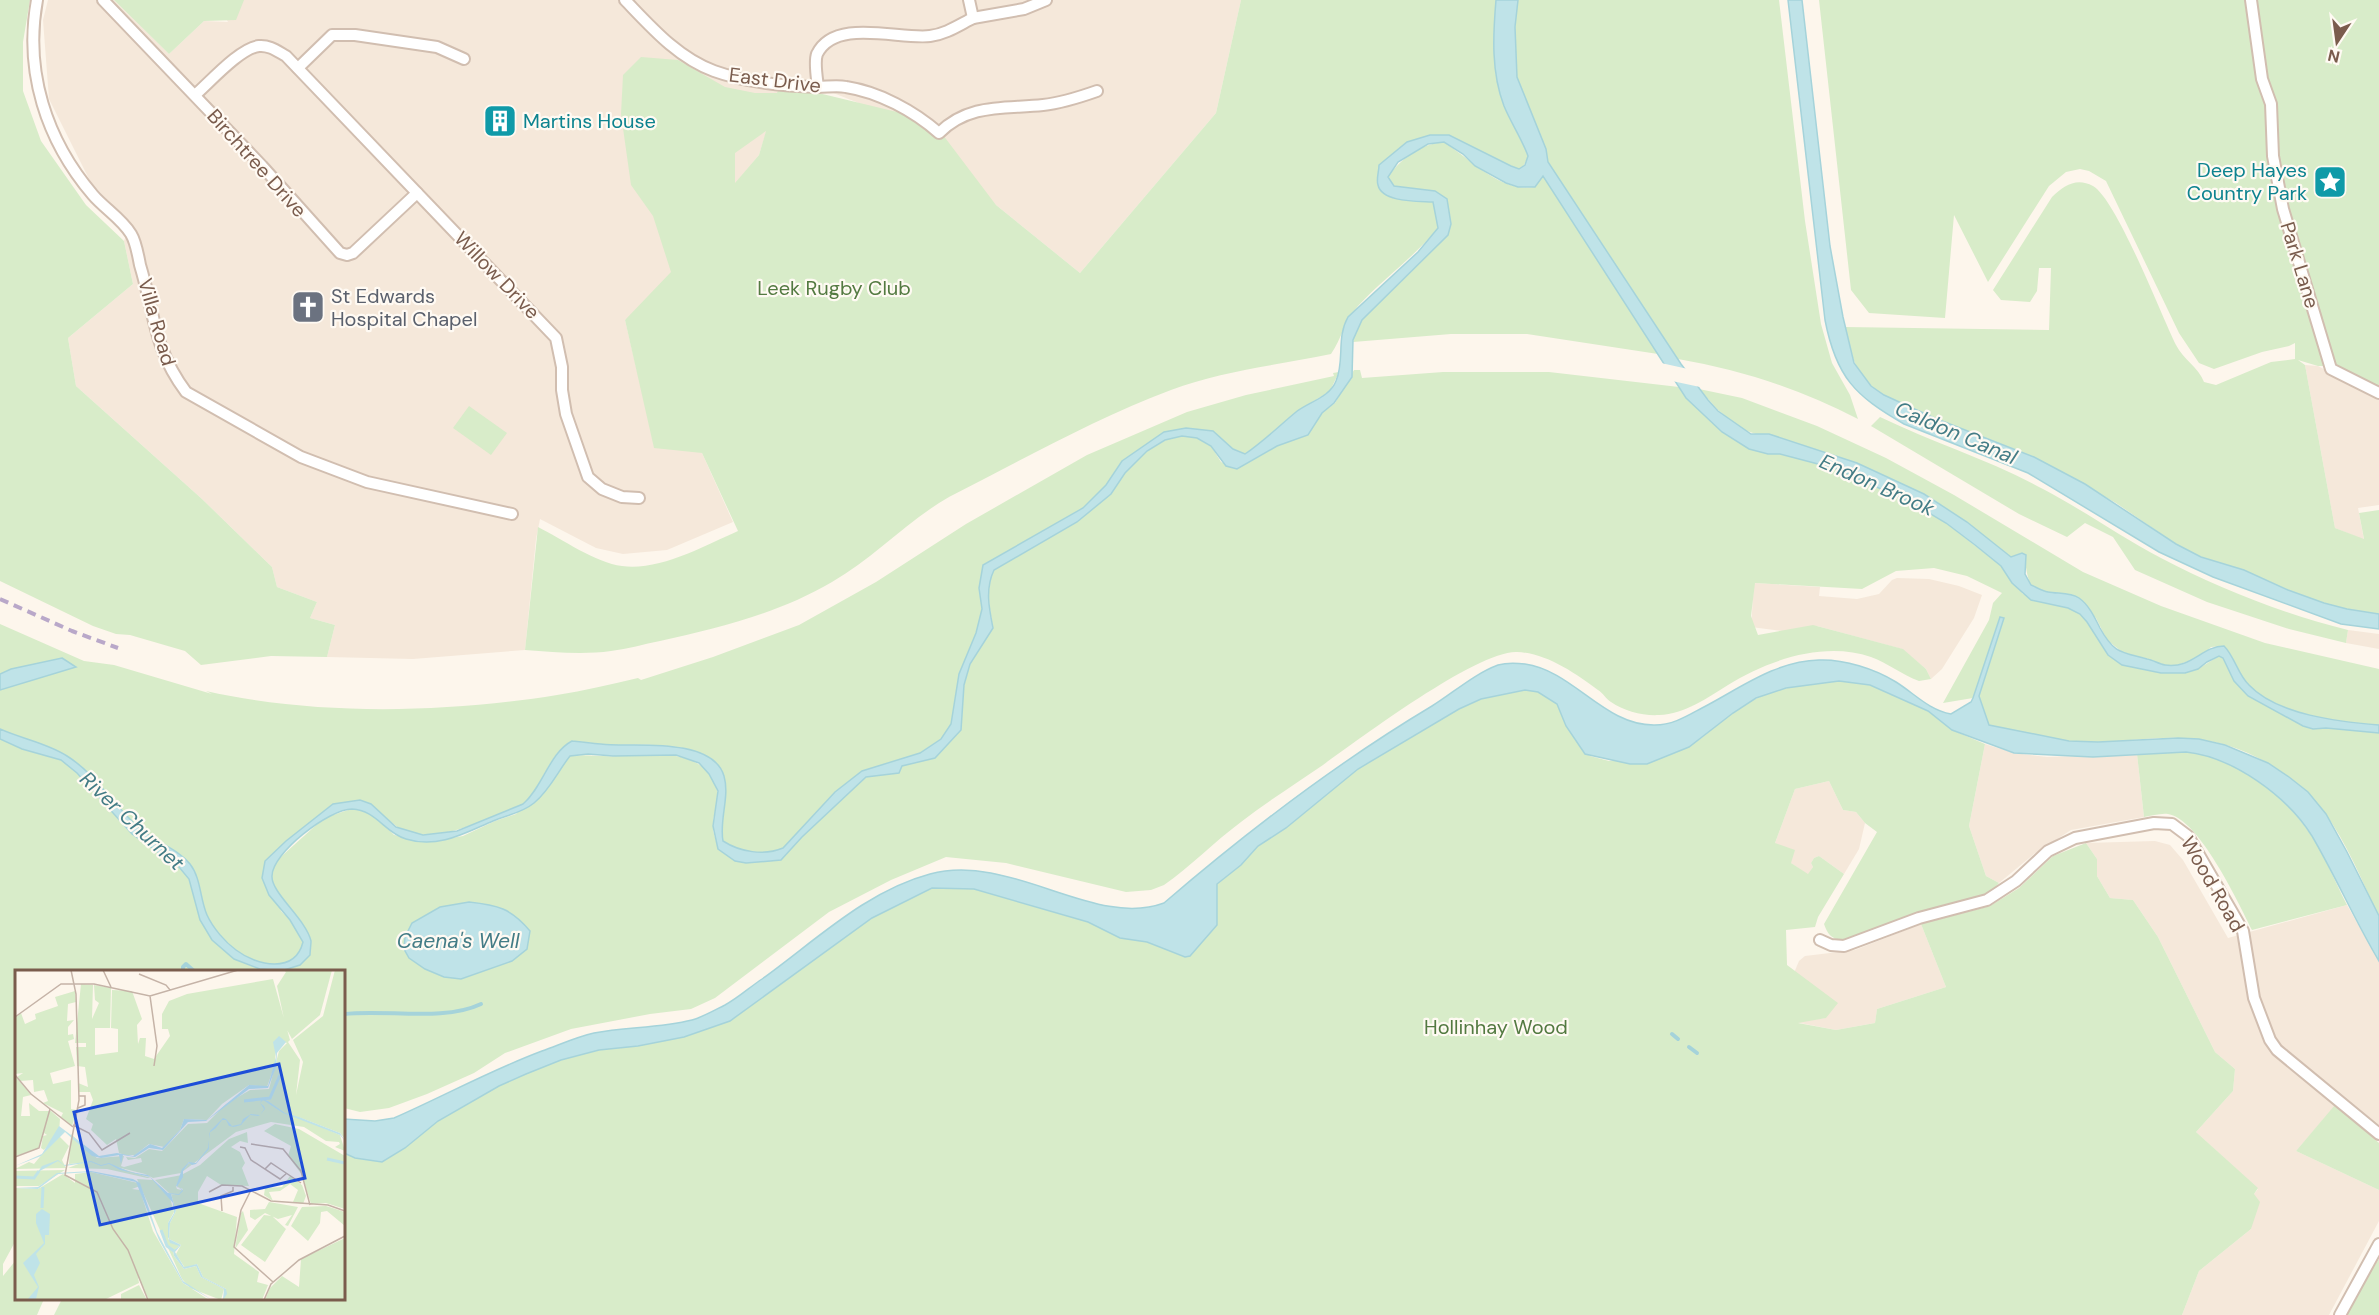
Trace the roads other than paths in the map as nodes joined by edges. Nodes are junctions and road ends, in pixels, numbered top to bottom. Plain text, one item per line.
1 (37, 0) edge
2 (103, 0) edge
3 (625, 0) edge
4 (969, 0) edge
5 (1046, 0) edge
6 (2252, 0) edge
7 (973, 18) junction
8 (464, 59) dead end
9 (298, 68) junction
10 (818, 87) junction
11 (1097, 91) dead end
12 (195, 95) junction
13 (417, 192) junction
14 (2379, 393) edge
15 (639, 498) dead end
16 (512, 514) dead end
17 (1820, 940) dead end
18 (2379, 1134) edge
19 (2379, 1244) edge
20 (2340, 1315) edge

1 - 16 street, Villa Road
2 - 12 street, Birchtree Drive
3 - 10 street, East Drive
4 - 7 street
5 - 7 street
6 - 14 street, Park Lane
7 - 10 street
8 - 9 street
9 - 12 street, Willow Drive
9 - 13 street, Willow Drive
10 - 11 street, East Drive
12 - 13 street, Birchtree Drive
13 - 15 street, Willow Drive
17 - 18 street, Wood Road
19 - 20 street

